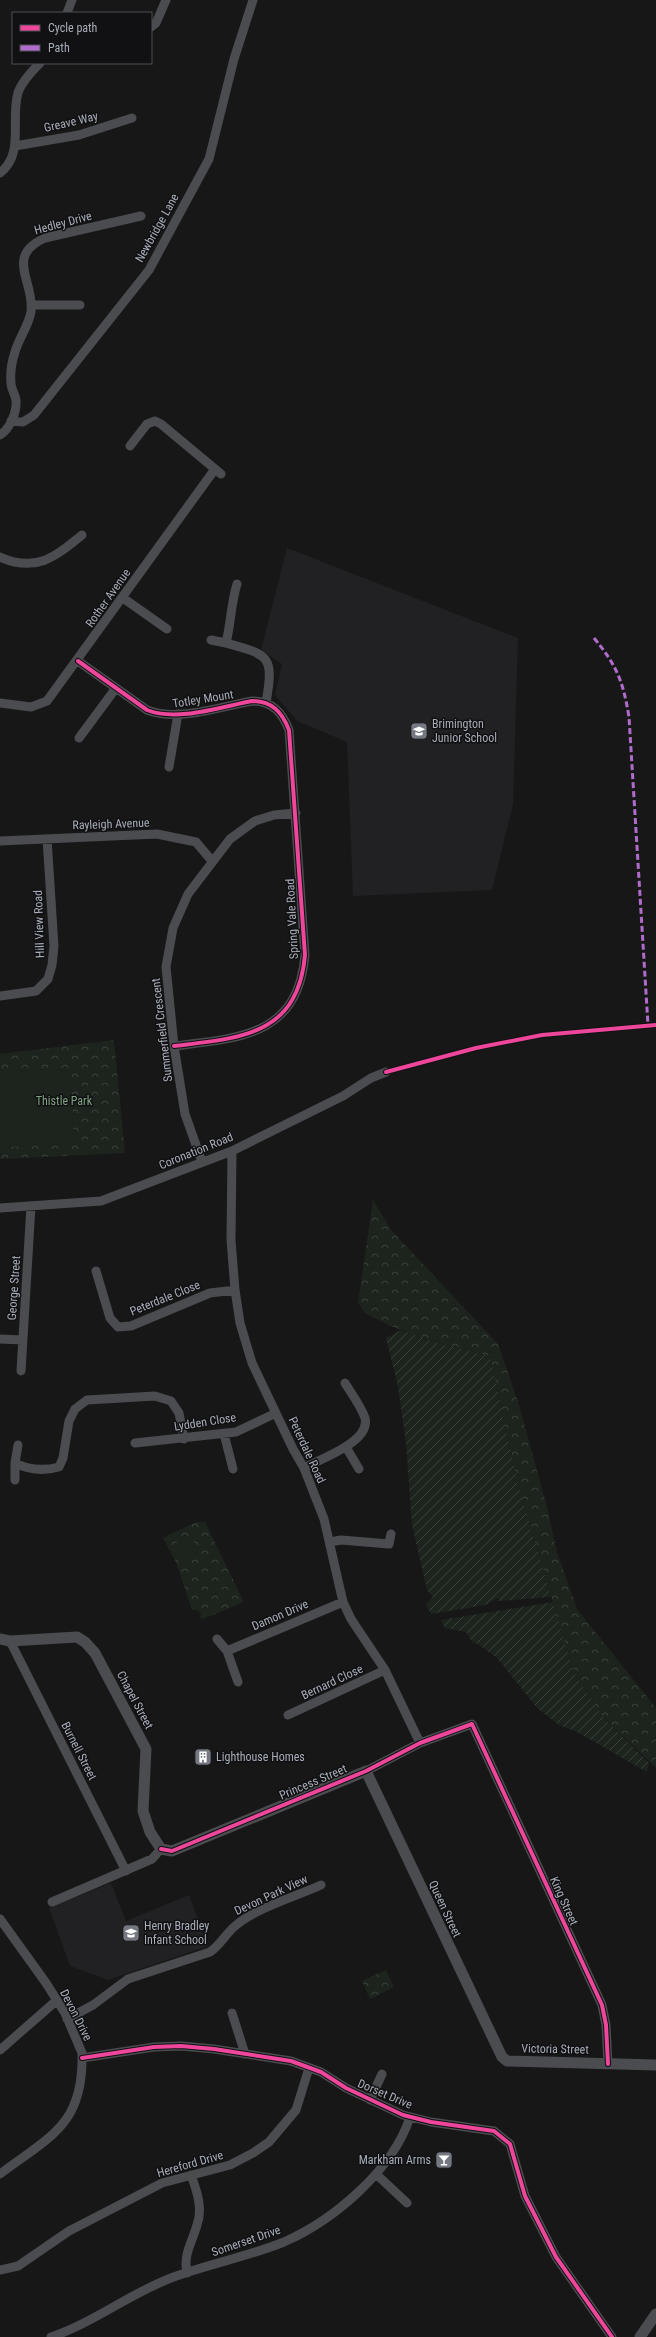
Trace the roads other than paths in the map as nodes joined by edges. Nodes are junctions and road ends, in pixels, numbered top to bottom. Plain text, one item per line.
1 (72, 0) edge
2 (166, 0) edge
3 (253, 0) edge
4 (67, 12) edge
5 (152, 26) edge
6 (39, 64) edge
7 (132, 118) dead end
8 (15, 146) junction
9 (0, 173) edge
10 (141, 216) dead end
11 (31, 305) junction
12 (80, 305) dead end
13 (13, 419) junction
14 (0, 435) edge
15 (130, 446) dead end
16 (82, 535) dead end
17 (0, 557) edge
18 (237, 584) dead end
19 (123, 598) junction
20 (167, 629) dead end
21 (211, 640) dead end
22 (226, 643) junction
23 (78, 660) junction
24 (116, 688) junction
25 (0, 703) edge
26 (266, 703) junction
27 (275, 708) joint
28 (178, 714) junction
29 (80, 738) dead end
30 (169, 767) dead end
31 (296, 813) junction
32 (47, 839) junction
33 (0, 841) edge
34 (212, 861) junction
35 (0, 996) edge
36 (174, 1046) junction
37 (386, 1072) dead end
38 (232, 1151) junction
39 (202, 1162) junction
40 (31, 1206) junction
41 (0, 1208) edge
42 (96, 1271) dead end
43 (234, 1290) junction
44 (0, 1340) edge
45 (23, 1340) junction
46 (20, 1371) dead end
47 (345, 1383) dead end
48 (276, 1413) junction
49 (224, 1434) junction
50 (184, 1439) junction
51 (135, 1443) dead end
52 (18, 1445) dead end
53 (346, 1446) junction
54 (15, 1463) junction
55 (304, 1468) junction
56 (233, 1469) dead end
57 (359, 1469) dead end
58 (15, 1480) dead end
59 (391, 1534) dead end
60 (330, 1542) junction
61 (343, 1602) junction
62 (217, 1639) dead end
63 (5, 1640) edge
64 (227, 1651) junction
65 (385, 1670) junction
66 (238, 1682) dead end
67 (288, 1715) dead end
68 (472, 1724) joint
69 (420, 1743) junction
70 (366, 1771) junction
71 (161, 1849) junction
72 (126, 1871) junction
73 (321, 1885) dead end
74 (52, 1902) dead end
75 (0, 1919) edge
76 (56, 2001) junction
77 (232, 2013) dead end
78 (67, 2019) junction
79 (0, 2050) edge
80 (245, 2054) junction
81 (502, 2057) joint
82 (82, 2058) junction
83 (608, 2064) junction
84 (656, 2065) edge
85 (309, 2068) junction
86 (382, 2074) dead end
87 (370, 2100) junction
88 (410, 2117) junction
89 (0, 2174) edge
90 (376, 2174) junction
91 (191, 2175) junction
92 (407, 2203) dead end
93 (0, 2270) edge
94 (187, 2273) junction
95 (656, 2314) edge
96 (51, 2337) edge
97 (612, 2337) edge
98 (640, 2337) edge

1 - 4 street
2 - 5 street
3 - 13 street, Newbridge Lane
6 - 8 street
7 - 8 street, Greave Way
8 - 9 street
10 - 11 street, Hedley Drive
11 - 12 street
11 - 13 street, Hedley Drive
13 - 14 street
15 - 19 street, Rother Avenue
16 - 17 street
18 - 22 street
19 - 20 street
19 - 23 street, Rother Avenue
21 - 22 street
22 - 26 street
23 - 24 street, Totley Mount
23 - 25 street, Rother Avenue
24 - 28 street, Totley Mount
24 - 29 street
26 - 27 street, Totley Mount
26 - 28 street, Totley Mount
27 - 31 street, Spring Vale Road
28 - 30 street
31 - 34 street, Summerfield Crescent
31 - 36 street, Spring Vale Road
32 - 33 street, Rayleigh Avenue
32 - 34 street, Rayleigh Avenue
32 - 35 street, Hill View Road
34 - 36 street, Summerfield Crescent
36 - 39 street, Summerfield Crescent
37 - 38 street, Coronation Road
38 - 39 street, Coronation Road
38 - 43 street, Peterdale Road
39 - 40 street, Coronation Road
40 - 41 street, Coronation Road
40 - 45 street, George Street
42 - 43 street, Peterdale Close
43 - 48 street, Peterdale Road
44 - 45 street
45 - 46 street, George Street
47 - 53 street
48 - 49 street, Lydden Close
48 - 55 street, Peterdale Road
49 - 50 street, Lydden Close
49 - 56 street
50 - 51 street, Lydden Close
50 - 54 street
52 - 54 street
53 - 55 street
53 - 57 street
54 - 58 street
55 - 60 street, Peterdale Road
59 - 60 street
60 - 61 street, Peterdale Road
61 - 64 street, Damon Drive
61 - 65 street, Peterdale Road
62 - 64 street
63 - 71 street, Chapel Street
63 - 72 street, Burnell Street
64 - 66 street
65 - 67 street, Bernard Close
65 - 69 street, Peterdale Road
68 - 69 street, Princess Street
68 - 83 street, King Street
69 - 70 street, Princess Street
70 - 71 street, Princess Street
70 - 81 street, Queen Street
71 - 72 street
72 - 74 street
73 - 78 street, Devon Park View
75 - 76 street, Devon Drive
76 - 78 street, Devon Drive
76 - 79 street
77 - 80 street
78 - 82 street, Devon Drive
80 - 82 street, Dorset Drive
80 - 85 street, Dorset Drive
81 - 83 street, Victoria Street
82 - 89 street, Devon Drive
83 - 84 street, Victoria Street
85 - 87 street, Dorset Drive
85 - 91 street, Hereford Drive
86 - 87 street
87 - 88 street, Dorset Drive
88 - 90 street, Somerset Drive
88 - 97 street, Dorset Drive
90 - 92 street
90 - 94 street, Somerset Drive
91 - 93 street, Hereford Drive
91 - 94 street
94 - 96 street, Somerset Drive
95 - 98 street

